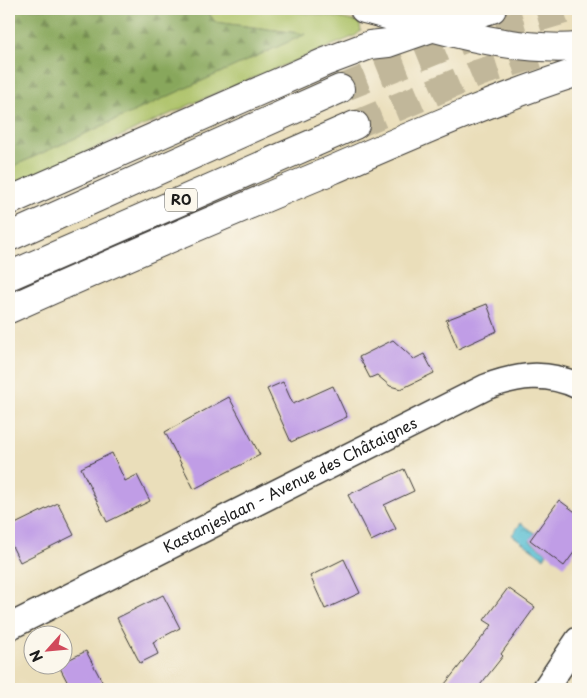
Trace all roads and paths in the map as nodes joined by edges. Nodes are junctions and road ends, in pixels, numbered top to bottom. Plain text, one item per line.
1 (365, 9) edge
2 (492, 9) edge
3 (434, 27) junction
4 (370, 45) junction
5 (578, 47) edge
6 (578, 72) edge
7 (340, 89) tunnel mouth
8 (355, 125) tunnel mouth
9 (9, 201) edge
10 (9, 237) edge
11 (9, 276) edge
12 (9, 309) edge
13 (578, 386) edge
14 (9, 627) edge
15 (578, 640) edge
16 (545, 689) edge

1 - 3 main road
1 - 4 main road
2 - 3 main road
3 - 4 main road
3 - 5 main road
4 - 9 main road
6 - 12 main road
7 - 10 main road, R0
8 - 11 main road, R0
13 - 14 street, Kastanjeslaan - Avenue des Châtaignes
15 - 16 street

